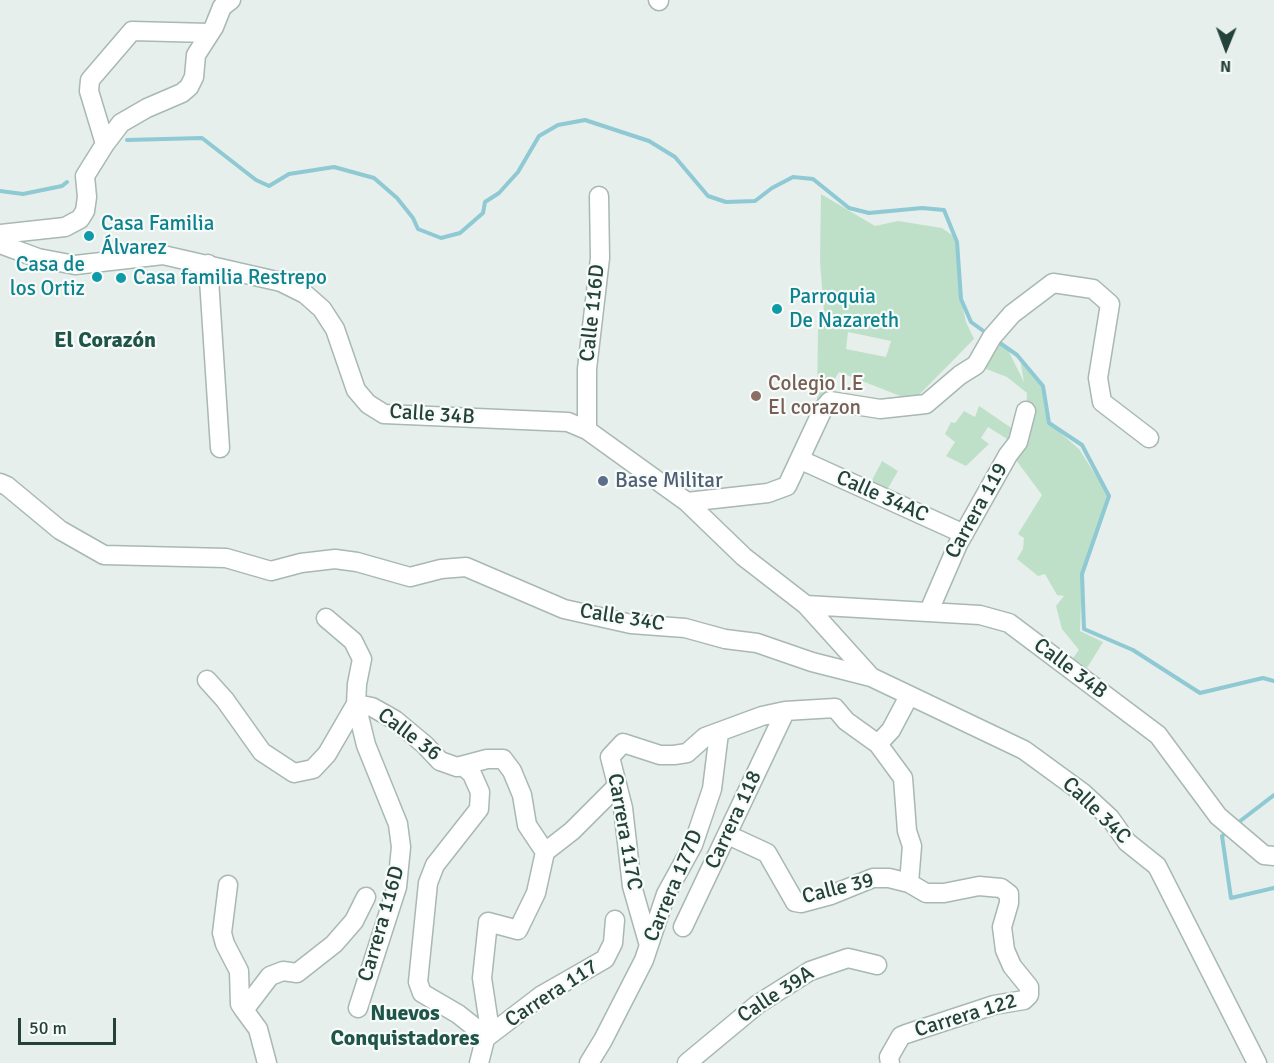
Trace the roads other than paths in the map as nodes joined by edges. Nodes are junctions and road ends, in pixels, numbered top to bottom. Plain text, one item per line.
1 (231, 0) edge
2 (209, 33) junction
3 (105, 144) junction
4 (599, 196) dead end
5 (0, 234) edge
6 (0, 244) edge
7 (208, 264) junction
8 (1026, 411) dead end
9 (587, 430) junction
10 (1149, 438) dead end
11 (220, 448) dead end
12 (801, 460) junction
13 (0, 483) edge
14 (687, 502) junction
15 (964, 534) junction
16 (806, 604) junction
17 (928, 611) junction
18 (326, 618) dead end
19 (870, 677) junction
20 (207, 680) dead end
21 (909, 696) junction
22 (357, 704) junction
23 (785, 712) junction
24 (719, 733) junction
25 (878, 744) junction
26 (464, 766) junction
27 (617, 786) junction
28 (728, 835) junction
29 (545, 852) junction
30 (1274, 856) edge
31 (909, 883) junction
32 (228, 885) dead end
33 (1009, 894) joint
34 (366, 897) dead end
35 (615, 920) dead end
36 (683, 927) dead end
37 (648, 942) junction
38 (877, 965) dead end
39 (358, 1008) dead end
40 (244, 1010) junction
41 (487, 1037) junction
42 (267, 1063) edge
43 (479, 1063) edge
44 (589, 1063) edge
45 (687, 1063) edge
46 (890, 1063) edge
47 (1257, 1063) edge

1 - 2 street
2 - 3 street
2 - 3 street
3 - 5 street
4 - 9 street, Calle 116D
6 - 7 street, Calle 34B
7 - 9 street, Calle 34B
7 - 11 street
8 - 15 street, Carrera 119
9 - 14 street, Calle 34B
10 - 12 street
12 - 14 street
12 - 15 street, Calle 34AC
13 - 19 street, Calle 34C
14 - 16 street, Calle 34B
15 - 17 street, Carrera 119
16 - 17 street, Calle 34B
16 - 19 street, Calle 34B
17 - 30 street, Calle 34B
18 - 22 street, Calle 36
19 - 21 street, Calle 34C
20 - 22 street
21 - 25 street
21 - 47 street, Calle 34C
22 - 26 street, Calle 36
22 - 39 street, Carrera 116D
23 - 24 street
23 - 25 street
23 - 28 street, Carrera 118
24 - 27 street, Carrera 117C
24 - 37 street, Carrera 177D
25 - 31 street
26 - 29 street, Calle 36
26 - 41 street
27 - 29 street
27 - 37 street, Carrera 117C
28 - 31 street, Calle 39
28 - 36 street, Carrera 118
29 - 41 street
31 - 33 street, Calle 39
32 - 40 street
33 - 46 street, Carrera 122
34 - 40 street
35 - 41 street, Carrera 117
37 - 44 street, Carrera 177D
38 - 45 street, Calle 39A
40 - 42 street
41 - 43 street, Carrera 117

